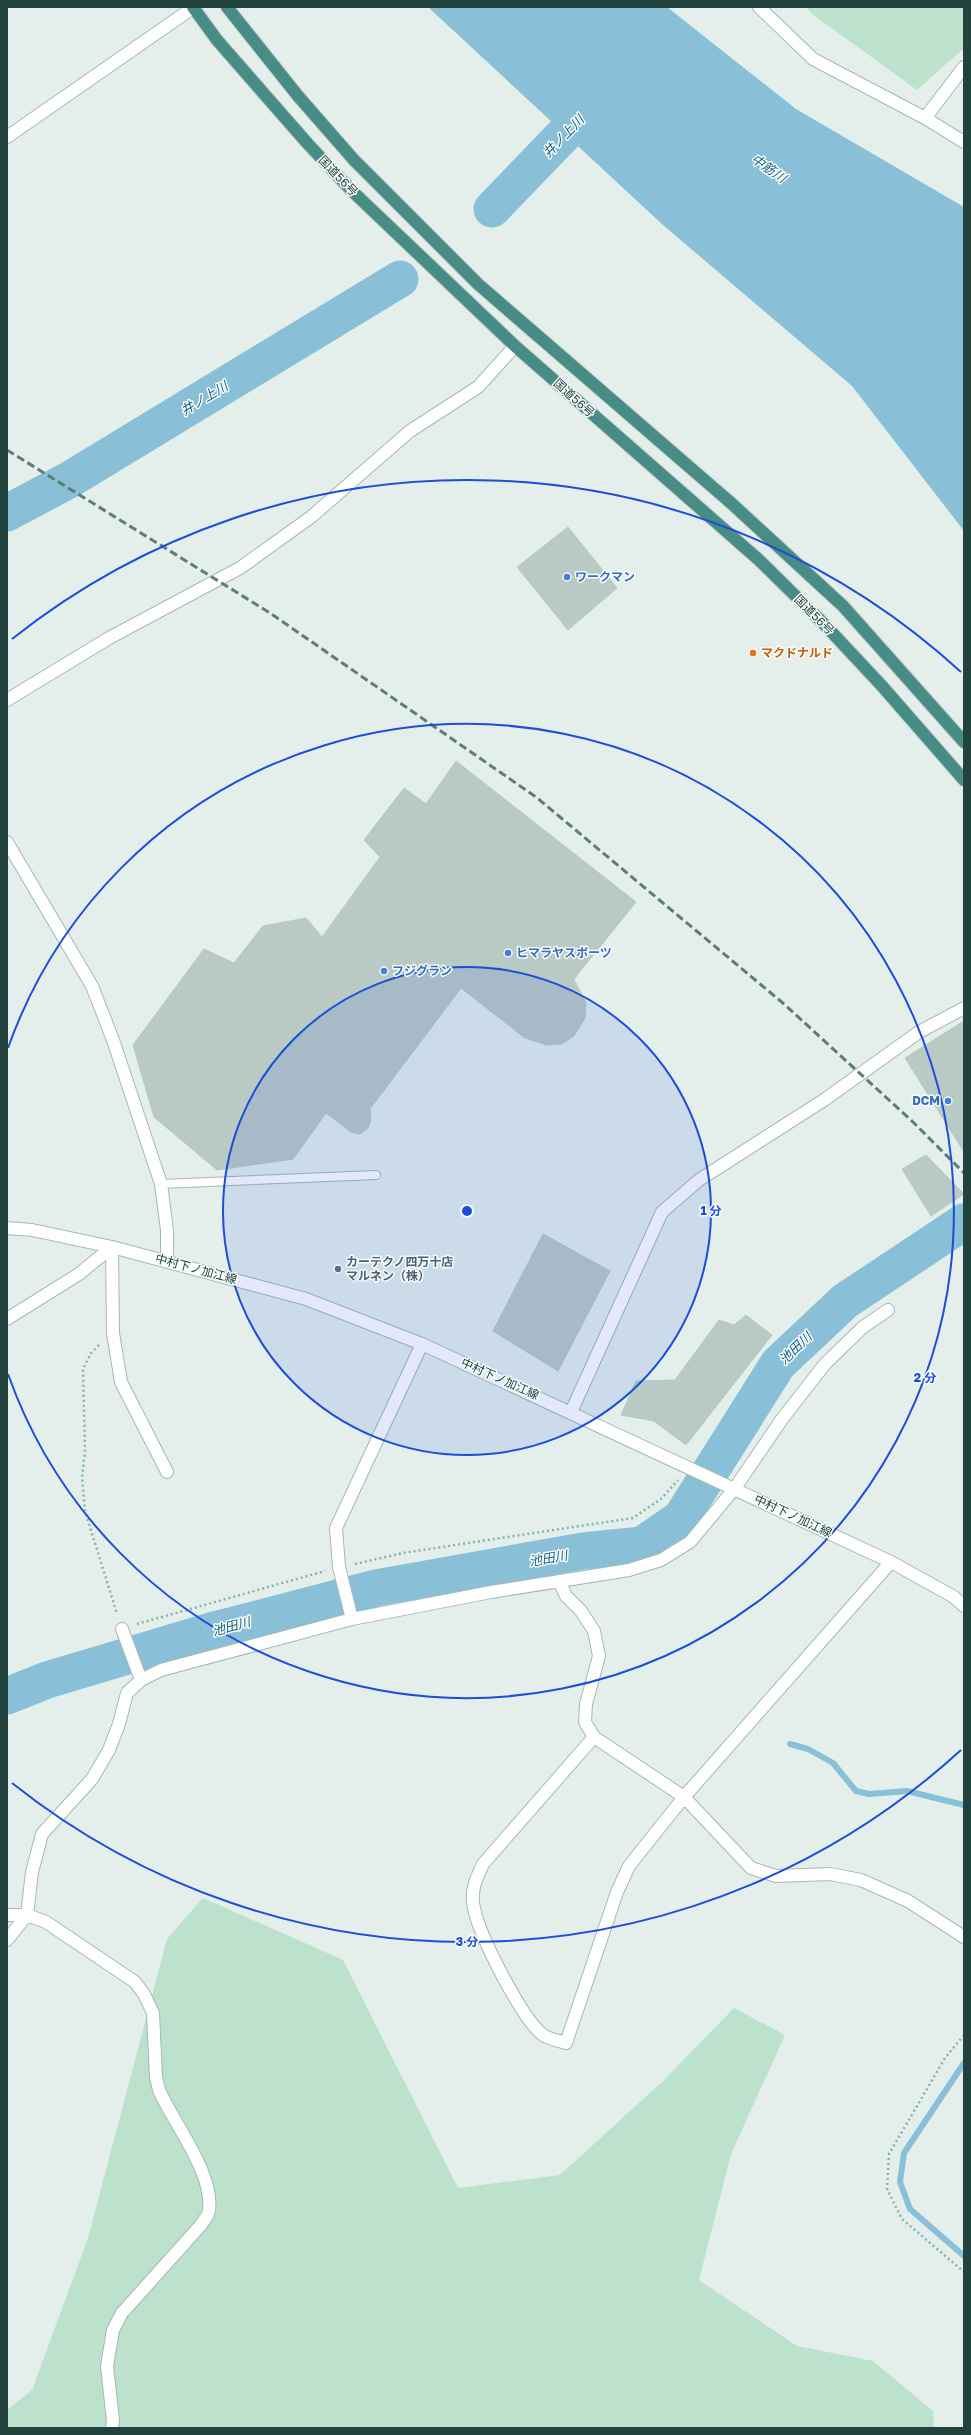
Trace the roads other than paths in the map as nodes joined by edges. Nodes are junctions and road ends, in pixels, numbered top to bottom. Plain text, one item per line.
1 (193, 7) edge
2 (227, 7) edge
3 (759, 7) edge
4 (964, 67) edge
5 (925, 118) junction
6 (7, 137) edge
7 (964, 142) edge
8 (515, 346) junction
9 (7, 700) edge
10 (964, 742) edge
11 (964, 780) edge
12 (7, 842) edge
13 (964, 1008) edge
14 (376, 1175) dead end
15 (161, 1184) junction
16 (7, 1228) edge
17 (112, 1247) junction
18 (167, 1260) junction
19 (888, 1310) dead end
20 (7, 1319) edge
21 (422, 1344) junction
22 (571, 1412) junction
23 (167, 1472) dead end
24 (732, 1487) junction
25 (891, 1562) junction
26 (559, 1581) junction
27 (964, 1606) edge
28 (352, 1619) junction
29 (122, 1629) road end
30 (141, 1680) junction
31 (594, 1737) junction
32 (684, 1797) junction
33 (27, 1914) junction
34 (7, 1915) edge
35 (964, 1937) edge
36 (7, 1940) edge
37 (112, 2428) edge

1 - 6 street
1 - 8 highway, 国道56号
2 - 10 highway, 国道56号
3 - 5 street
4 - 5 street
5 - 7 street
8 - 9 street
8 - 11 highway, 国道56号
12 - 15 street
13 - 22 street
14 - 15 lane
15 - 18 street
16 - 17 street, 中村下ノ加江線
17 - 18 street, 中村下ノ加江線
17 - 20 street
17 - 23 street
18 - 21 street, 中村下ノ加江線
19 - 24 street
21 - 22 street, 中村下ノ加江線
21 - 28 street
22 - 24 street, 中村下ノ加江線
24 - 25 street, 中村下ノ加江線
24 - 26 street
25 - 27 street, 中村下ノ加江線
25 - 32 street
26 - 28 street
26 - 31 street
28 - 30 street
29 - 30 street
30 - 33 street
31 - 32 street
31 - 32 street
32 - 35 street
33 - 34 street
33 - 36 street
33 - 37 street

